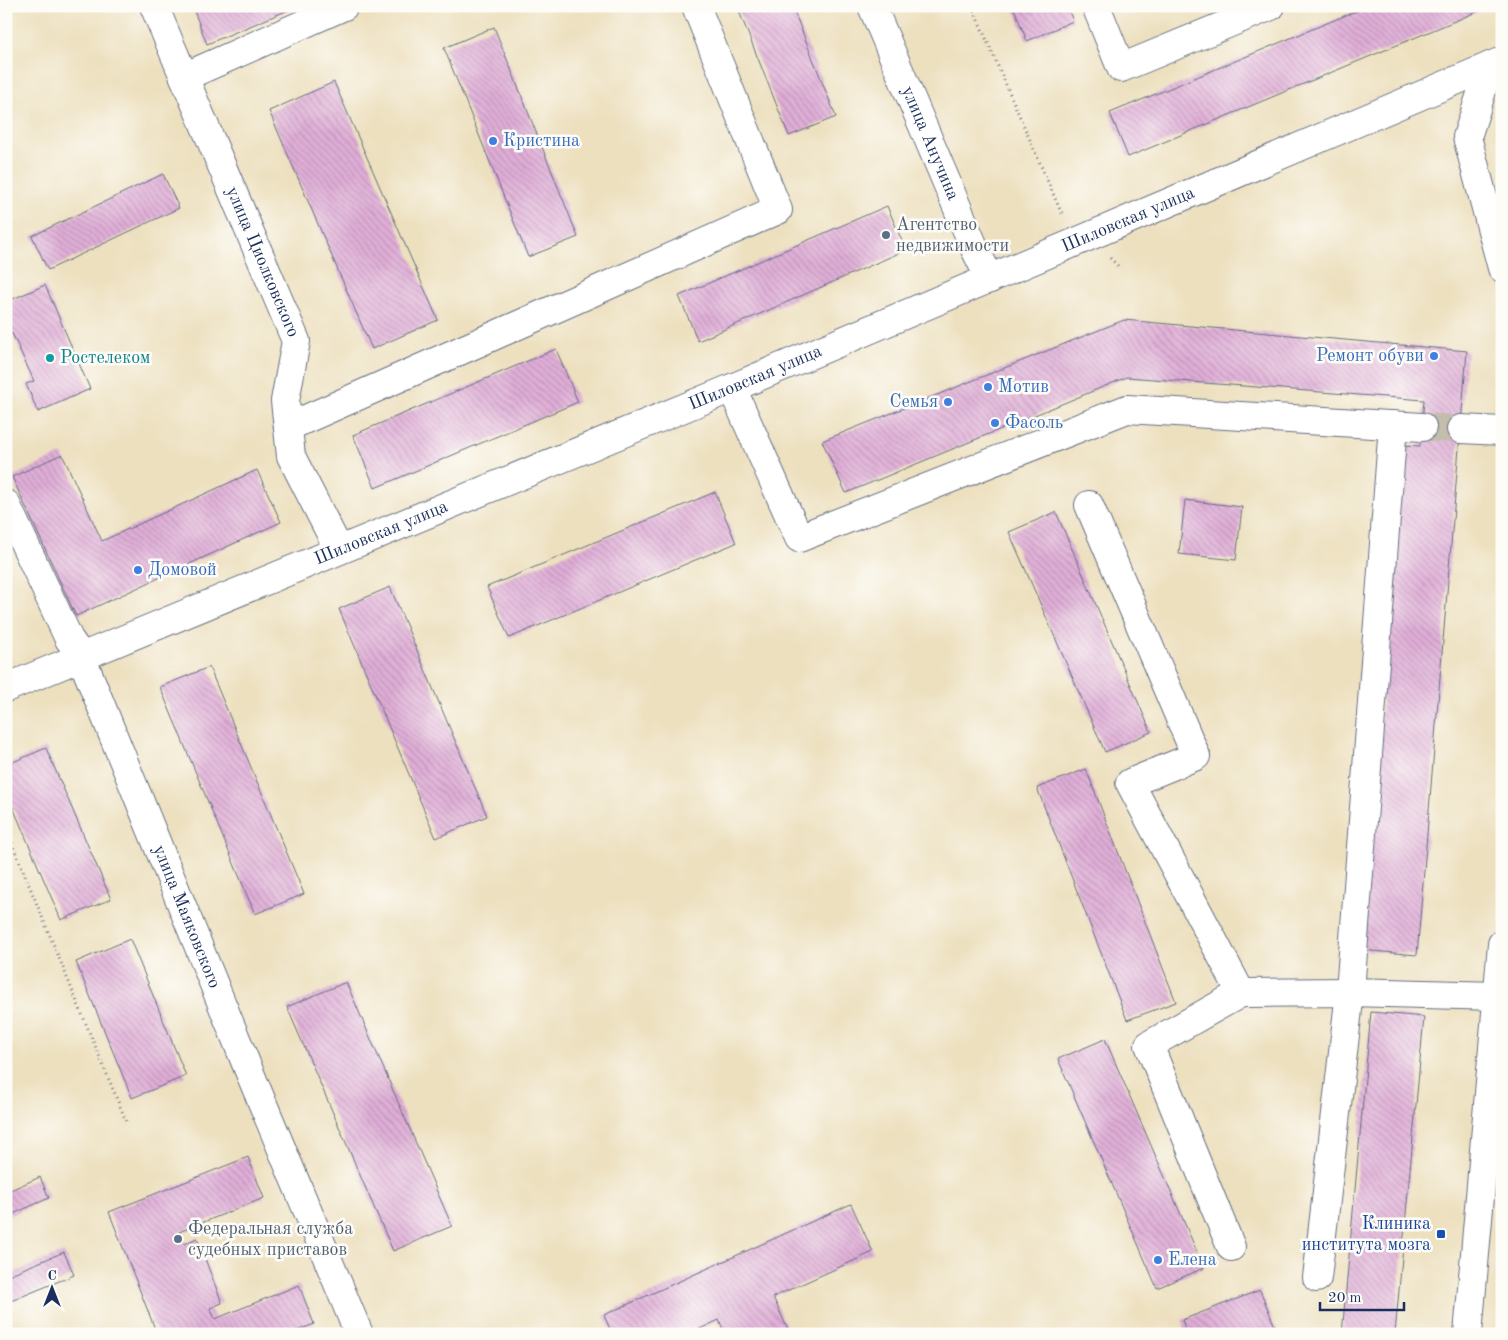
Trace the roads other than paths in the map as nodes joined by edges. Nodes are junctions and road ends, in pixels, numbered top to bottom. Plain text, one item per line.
1 (154, 6) edge
2 (344, 6) edge
3 (696, 6) edge
4 (872, 6) edge
5 (1096, 6) edge
6 (1271, 6) edge
7 (1496, 64) edge
8 (184, 77) junction
9 (1502, 268) edge
10 (990, 279) junction
11 (732, 388) junction
12 (1393, 425) junction
13 (288, 427) junction
14 (1422, 427) tunnel mouth
15 (1461, 429) tunnel mouth
16 (1502, 431) edge
17 (6, 504) edge
18 (1089, 505) dead end
19 (339, 550) junction
20 (81, 656) junction
21 (6, 688) edge
22 (1502, 944) edge
23 (1350, 992) junction
24 (1241, 993) junction
25 (1497, 996) junction
26 (1492, 1160) edge
27 (1231, 1247) dead end
28 (1317, 1278) dead end
29 (359, 1334) edge
30 (1468, 1334) edge

1 - 8 street, улица Циолковского
2 - 8 street
3 - 13 street
4 - 10 street, улица Анучина
5 - 6 street
7 - 9 street
7 - 10 street, Шиловская улица
8 - 13 street, улица Циолковского
10 - 11 street, Шиловская улица
11 - 12 street
11 - 19 street, Шиловская улица
12 - 14 street
12 - 23 street
13 - 19 street, улица Циолковского
15 - 16 street
17 - 20 street, улица Маяковского
18 - 24 street
19 - 20 street, Шиловская улица
20 - 21 street, Шиловская улица
20 - 29 street, улица Маяковского
22 - 25 street
23 - 24 street
23 - 25 street
23 - 28 street
24 - 27 street
25 - 26 street
26 - 30 street

